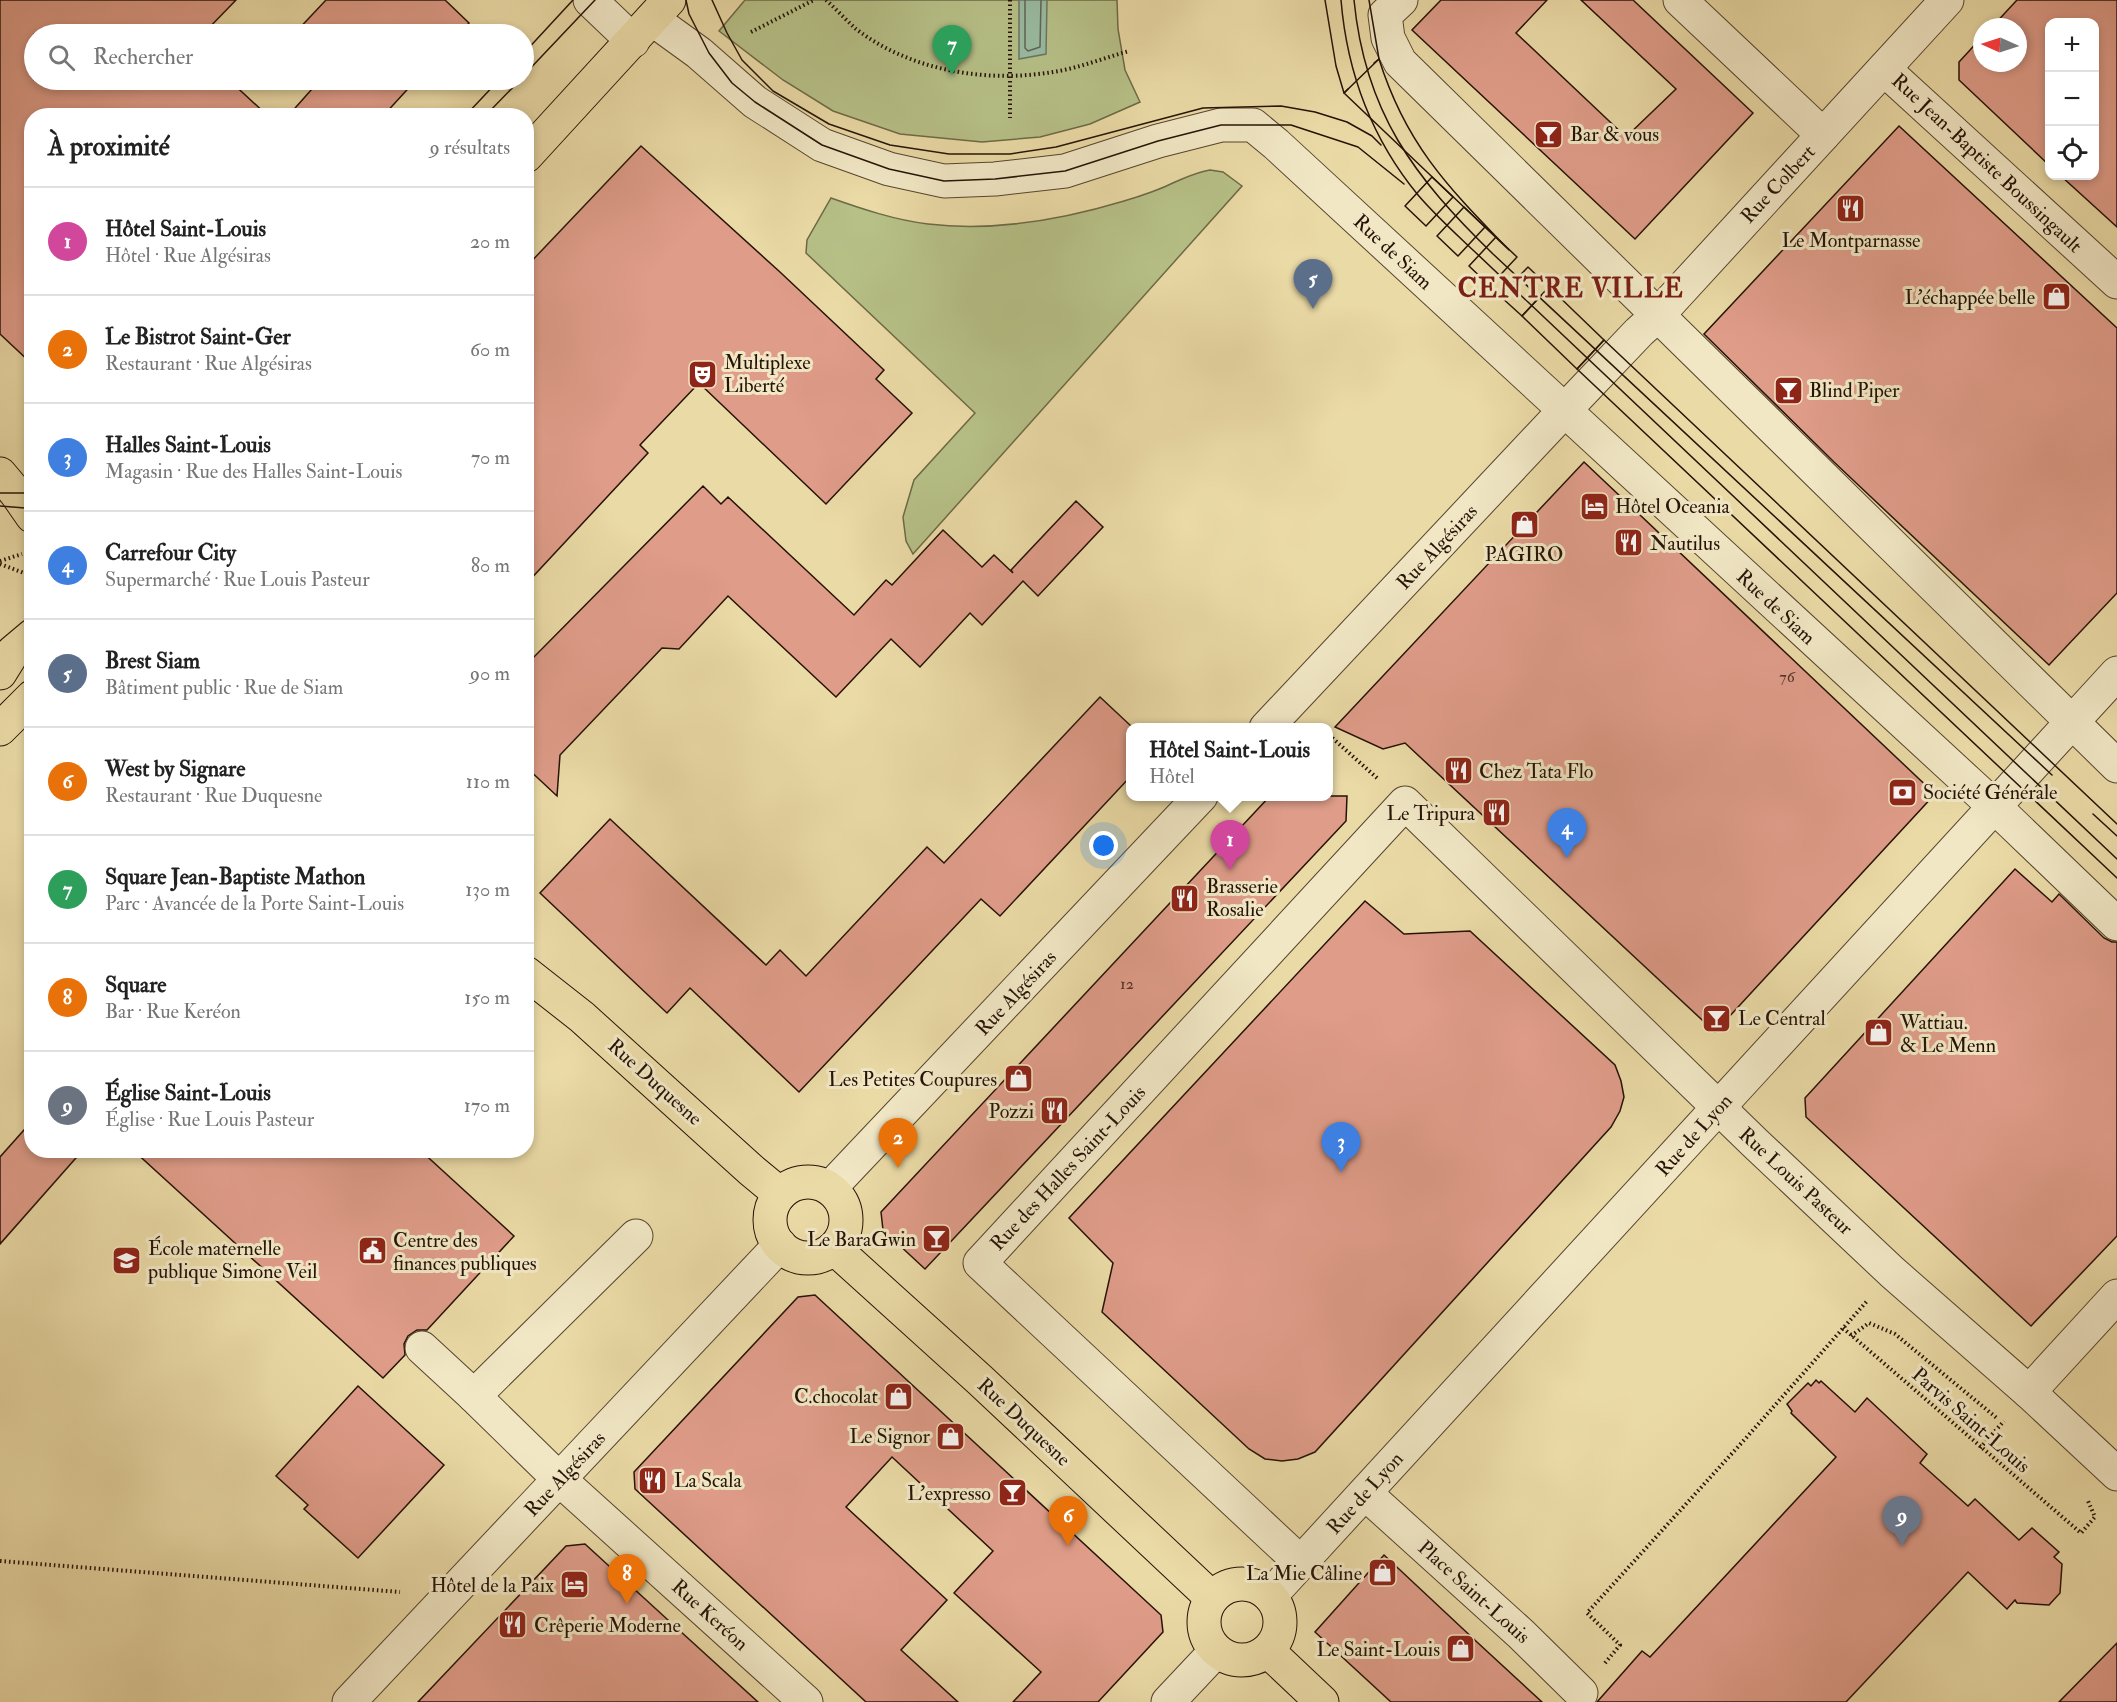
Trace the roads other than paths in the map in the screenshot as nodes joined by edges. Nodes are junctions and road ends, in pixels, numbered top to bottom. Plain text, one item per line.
1 (1680, 0) edge
2 (1947, 0) edge
3 (593, 1) edge
4 (1393, 8) edge
5 (658, 12) edge
6 (1884, 69) junction
7 (1823, 135) junction
8 (534, 147) edge
9 (2117, 282) edge
10 (1657, 316) junction
11 (1607, 366) joint
12 (1565, 411) junction
13 (0, 474) edge
14 (24, 504) edge
15 (24, 642) edge
16 (0, 672) edge
17 (2117, 673) edge
18 (24, 705) edge
19 (1271, 723) edge
20 (2071, 723) junction
21 (0, 729) edge
22 (2117, 766) edge
23 (1196, 801) edge
24 (1405, 803) joint
25 (1995, 807) junction
26 (2117, 924) edge
27 (534, 979) edge
28 (1719, 1108) junction
29 (830, 1188) junction
30 (780, 1194) junction
31 (636, 1236) dead end
32 (780, 1245) junction
33 (834, 1248) junction
34 (2117, 1296) edge
35 (422, 1348) dead end
36 (2029, 1392) junction
37 (474, 1396) junction
38 (2117, 1474) edge
39 (560, 1479) junction
40 (1365, 1493) junction
41 (1301, 1563) junction
42 (1270, 1596) junction
43 (1212, 1598) junction
44 (1216, 1651) junction
45 (1268, 1651) junction
46 (1581, 1693) dead end
47 (349, 1702) edge
48 (806, 1702) edge
49 (1168, 1702) edge
50 (1322, 1702) edge

1 - 7 street
2 - 6 street, Rue Colbert
3 - 5 street, Rue de Siam
4 - 10 street
5 - 8 main road
5 - 12 street, Rue de Siam
6 - 7 street, Rue Colbert
6 - 9 street, Rue Jean-Baptiste Boussingault
7 - 10 street, Rue Colbert
10 - 11 street, Rue Colbert
10 - 20 street
11 - 12 street, Rue Algésiras
12 - 19 street, Rue Algésiras
12 - 25 street, Rue de Siam
13 - 14 main road
15 - 16 main road
17 - 20 street, Rue de Lyon
18 - 21 main road
20 - 22 street
20 - 25 street, Rue de Lyon
23 - 29 street, Rue Algésiras
24 - 28 street, Rue Louis Pasteur
24 - 41 street, Rue des Halles Saint-Louis
25 - 26 street, Rue de Siam
25 - 28 street, Rue de Lyon
27 - 30 main road, Rue Duquesne
28 - 36 street, Rue Louis Pasteur
28 - 40 street, Rue de Lyon
29 - 30 main road
29 - 33 main road
30 - 32 main road
31 - 37 street
32 - 33 main road
32 - 39 street, Rue Algésiras
33 - 43 main road, Rue Duquesne
34 - 36 street
35 - 37 street, Rue Keréon
36 - 38 street, Rue Louis Pasteur
37 - 39 street, Rue Keréon
39 - 47 street, Rue Algésiras
39 - 48 street, Rue Keréon
40 - 41 street, Rue de Lyon
40 - 46 street, Place Saint-Louis
41 - 42 street, Rue de Lyon
42 - 43 main road
42 - 45 main road
43 - 44 main road
44 - 45 main road
44 - 49 street
45 - 50 main road

